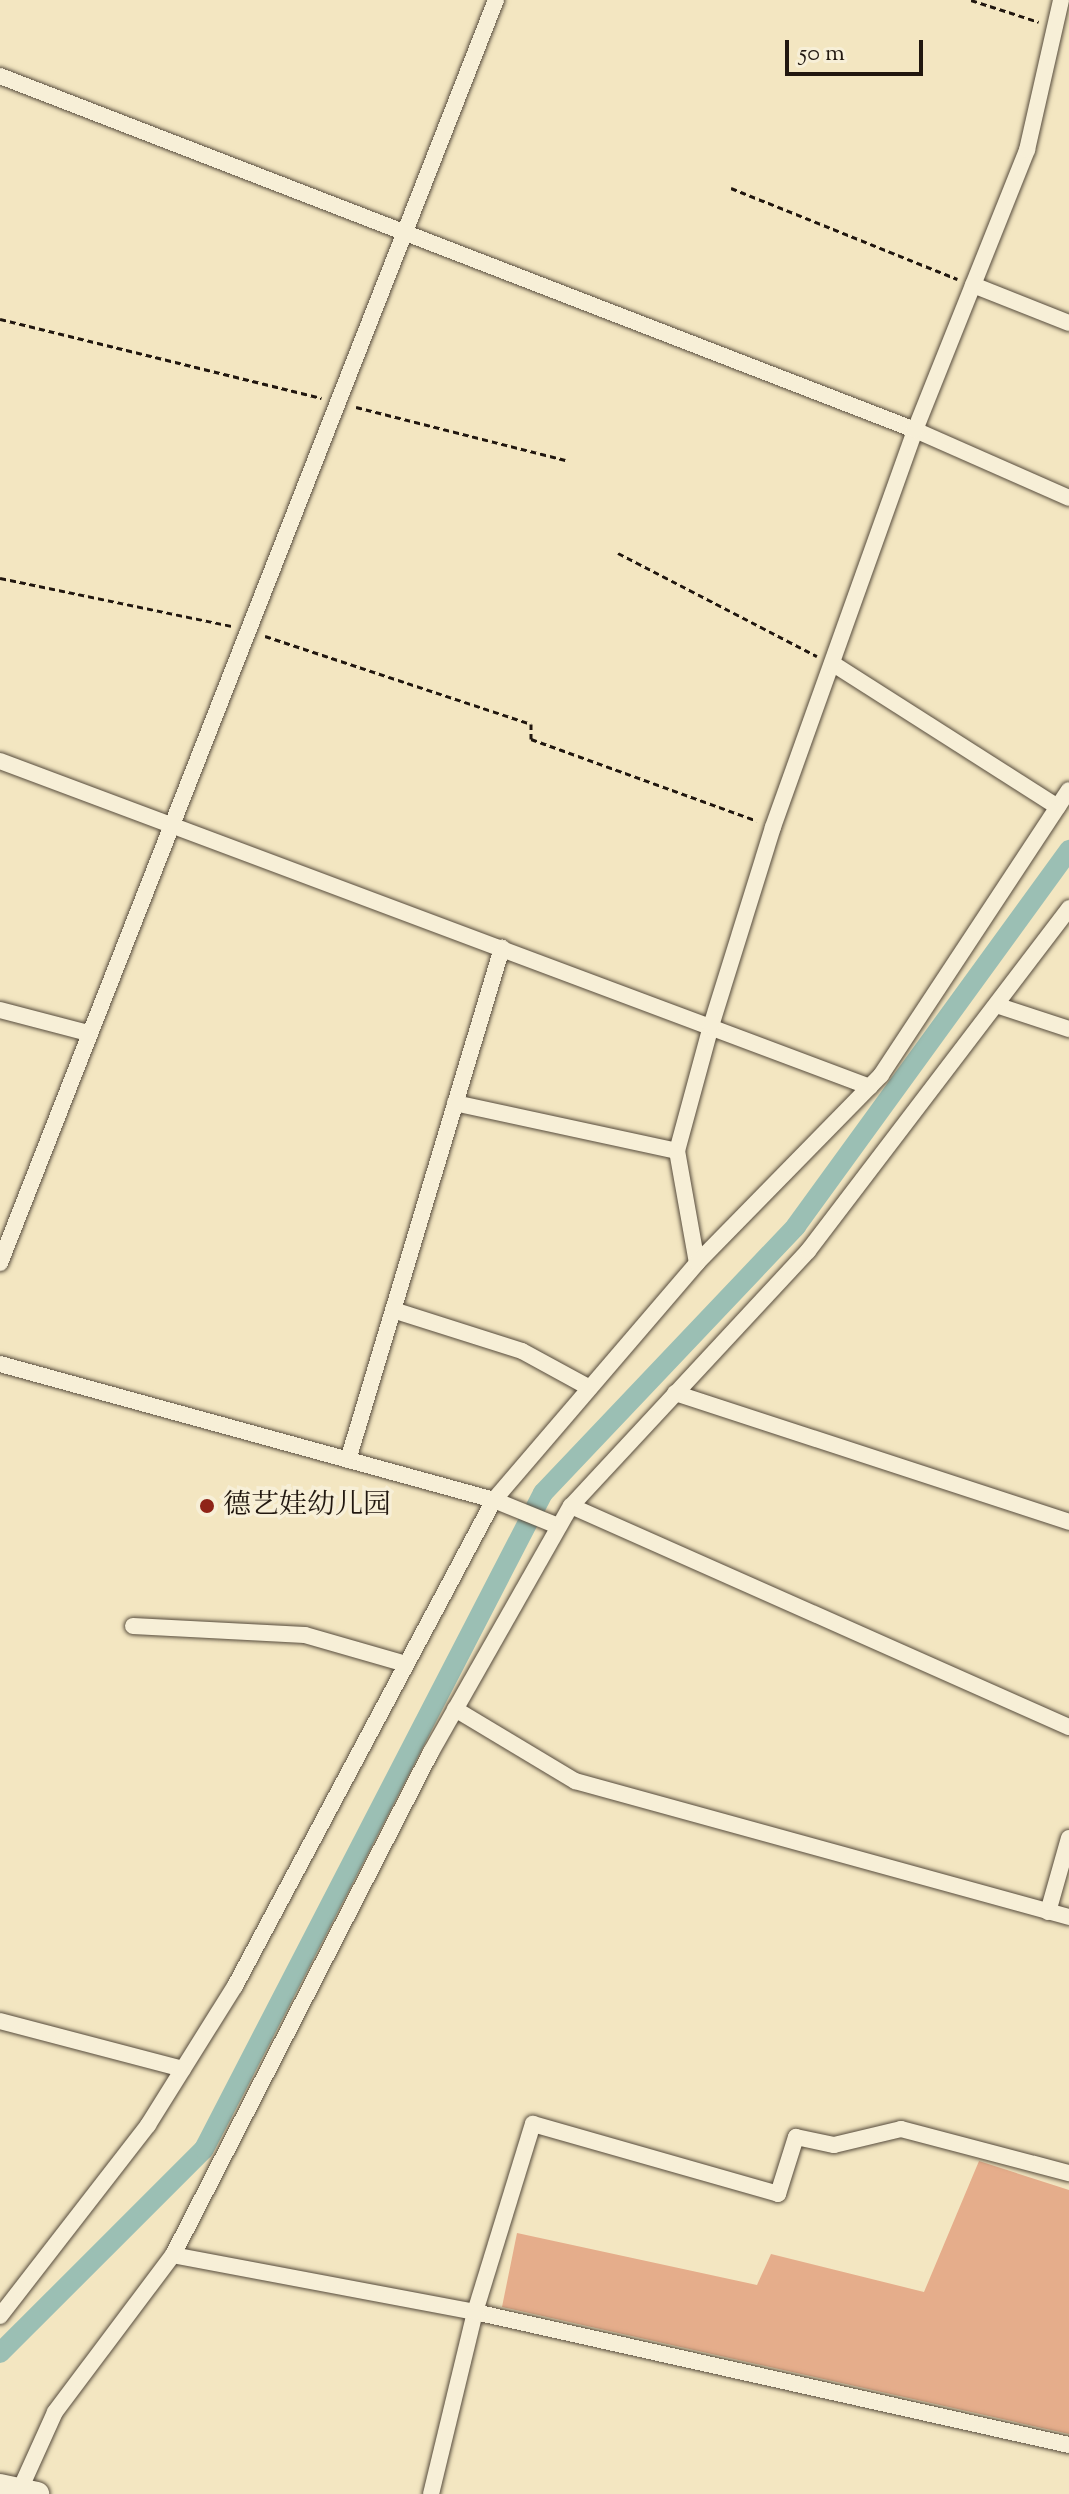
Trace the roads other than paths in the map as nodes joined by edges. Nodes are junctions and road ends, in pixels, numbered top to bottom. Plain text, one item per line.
1 (496, 0) edge
2 (1061, 0) edge
3 (0, 76) edge
4 (406, 232) junction
5 (973, 285) junction
6 (1069, 323) edge
7 (915, 430) junction
8 (1069, 498) edge
9 (835, 665) junction
10 (0, 761) edge
11 (1069, 790) edge
12 (1058, 807) junction
13 (169, 824) junction
14 (1069, 908) edge
15 (502, 948) junction
16 (999, 1006) junction
17 (0, 1010) edge
18 (711, 1026) junction
19 (1069, 1029) edge
20 (88, 1033) junction
21 (870, 1087) junction
22 (455, 1103) junction
23 (677, 1151) junction
24 (0, 1263) edge
25 (697, 1263) junction
26 (393, 1310) junction
27 (0, 1364) edge
28 (590, 1388) junction
29 (675, 1393) junction
30 (348, 1460) junction
31 (494, 1500) junction
32 (571, 1506) junction
33 (1069, 1522) edge
34 (558, 1526) junction
35 (133, 1626) dead end
36 (406, 1664) junction
37 (455, 1709) junction
38 (1069, 1727) edge
39 (1069, 1838) edge
40 (1048, 1912) junction
41 (1069, 1917) edge
42 (0, 2021) edge
43 (183, 2069) junction
44 (1069, 2173) edge
45 (173, 2255) junction
46 (6, 2299) edge
47 (475, 2312) junction
48 (0, 2316) edge
49 (1069, 2445) edge
50 (18, 2491) edge
51 (431, 2494) edge

1 - 4 street
2 - 5 street
3 - 4 street
4 - 7 street
4 - 13 street
5 - 6 street
5 - 7 street
7 - 8 street
7 - 9 street
9 - 12 street
9 - 18 street
10 - 13 street
11 - 12 street
12 - 21 street
13 - 15 street
13 - 20 street
14 - 16 street
15 - 18 street
15 - 22 street
16 - 19 street
16 - 29 street
17 - 20 street
18 - 21 street
18 - 23 street
20 - 24 street
21 - 25 street
22 - 23 street
22 - 26 street
23 - 25 street
25 - 28 street
26 - 28 street
26 - 30 street
27 - 30 street
28 - 31 street
29 - 32 street
29 - 33 street
30 - 31 street
31 - 34 street
31 - 36 street
32 - 34 street
32 - 38 street
34 - 37 street
35 - 36 street
36 - 43 street
37 - 40 street
37 - 45 street
39 - 40 street
40 - 41 street
42 - 43 street
43 - 46 street
44 - 47 street
45 - 47 street
45 - 50 street
46 - 48 street
47 - 49 street
47 - 51 street

